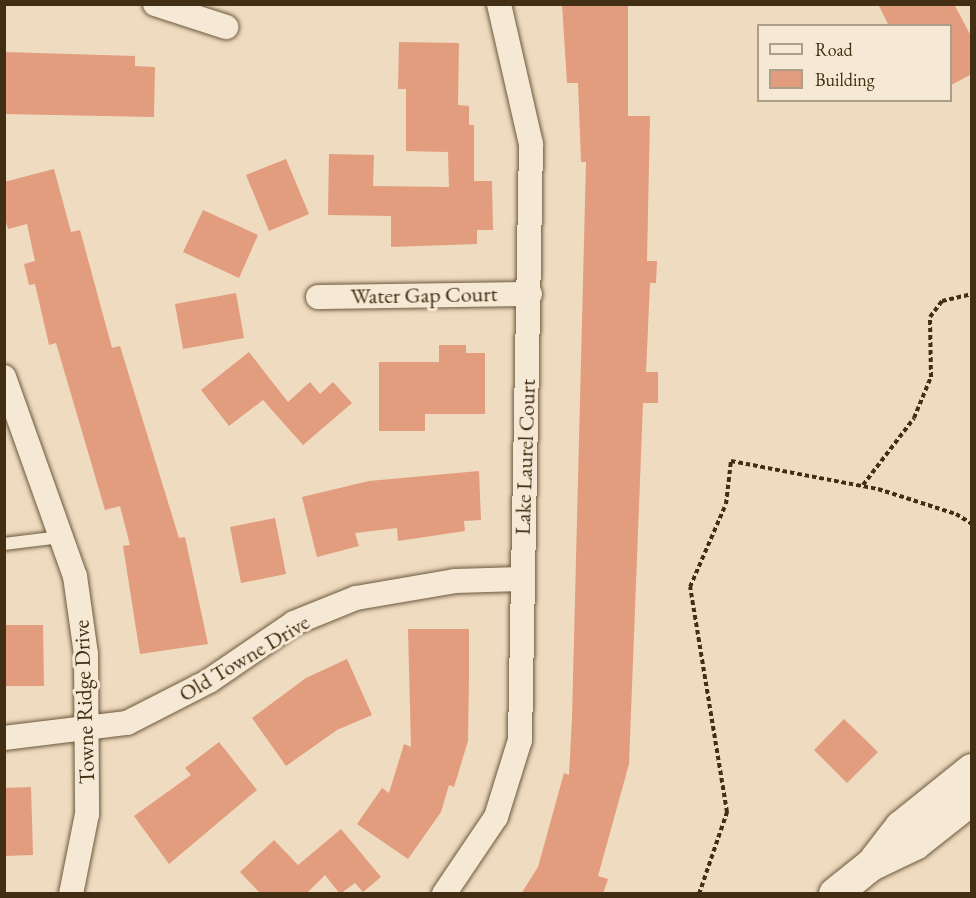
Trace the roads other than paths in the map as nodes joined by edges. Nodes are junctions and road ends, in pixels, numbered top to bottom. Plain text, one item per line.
1 (154, 4) edge
2 (499, 4) edge
3 (226, 27) dead end
4 (530, 294) junction
5 (318, 297) dead end
6 (6, 386) edge
7 (61, 537) junction
8 (4, 544) edge
9 (521, 579) junction
10 (88, 731) junction
11 (4, 738) edge
12 (972, 770) edge
13 (972, 799) edge
14 (871, 865) junction
15 (70, 894) edge
16 (444, 894) edge
17 (835, 894) edge

1 - 3 street
2 - 4 street, Lake Laurel Court
4 - 5 street, Water Gap Court
4 - 9 street, Lake Laurel Court
6 - 7 street, Towne Ridge Drive
7 - 8 lane
7 - 10 street, Towne Ridge Drive
9 - 10 street, Old Towne Drive
9 - 16 street, Lake Laurel Court
10 - 11 street, Old Towne Drive
10 - 15 street, Towne Ridge Drive
12 - 14 street
13 - 14 street
14 - 17 street

